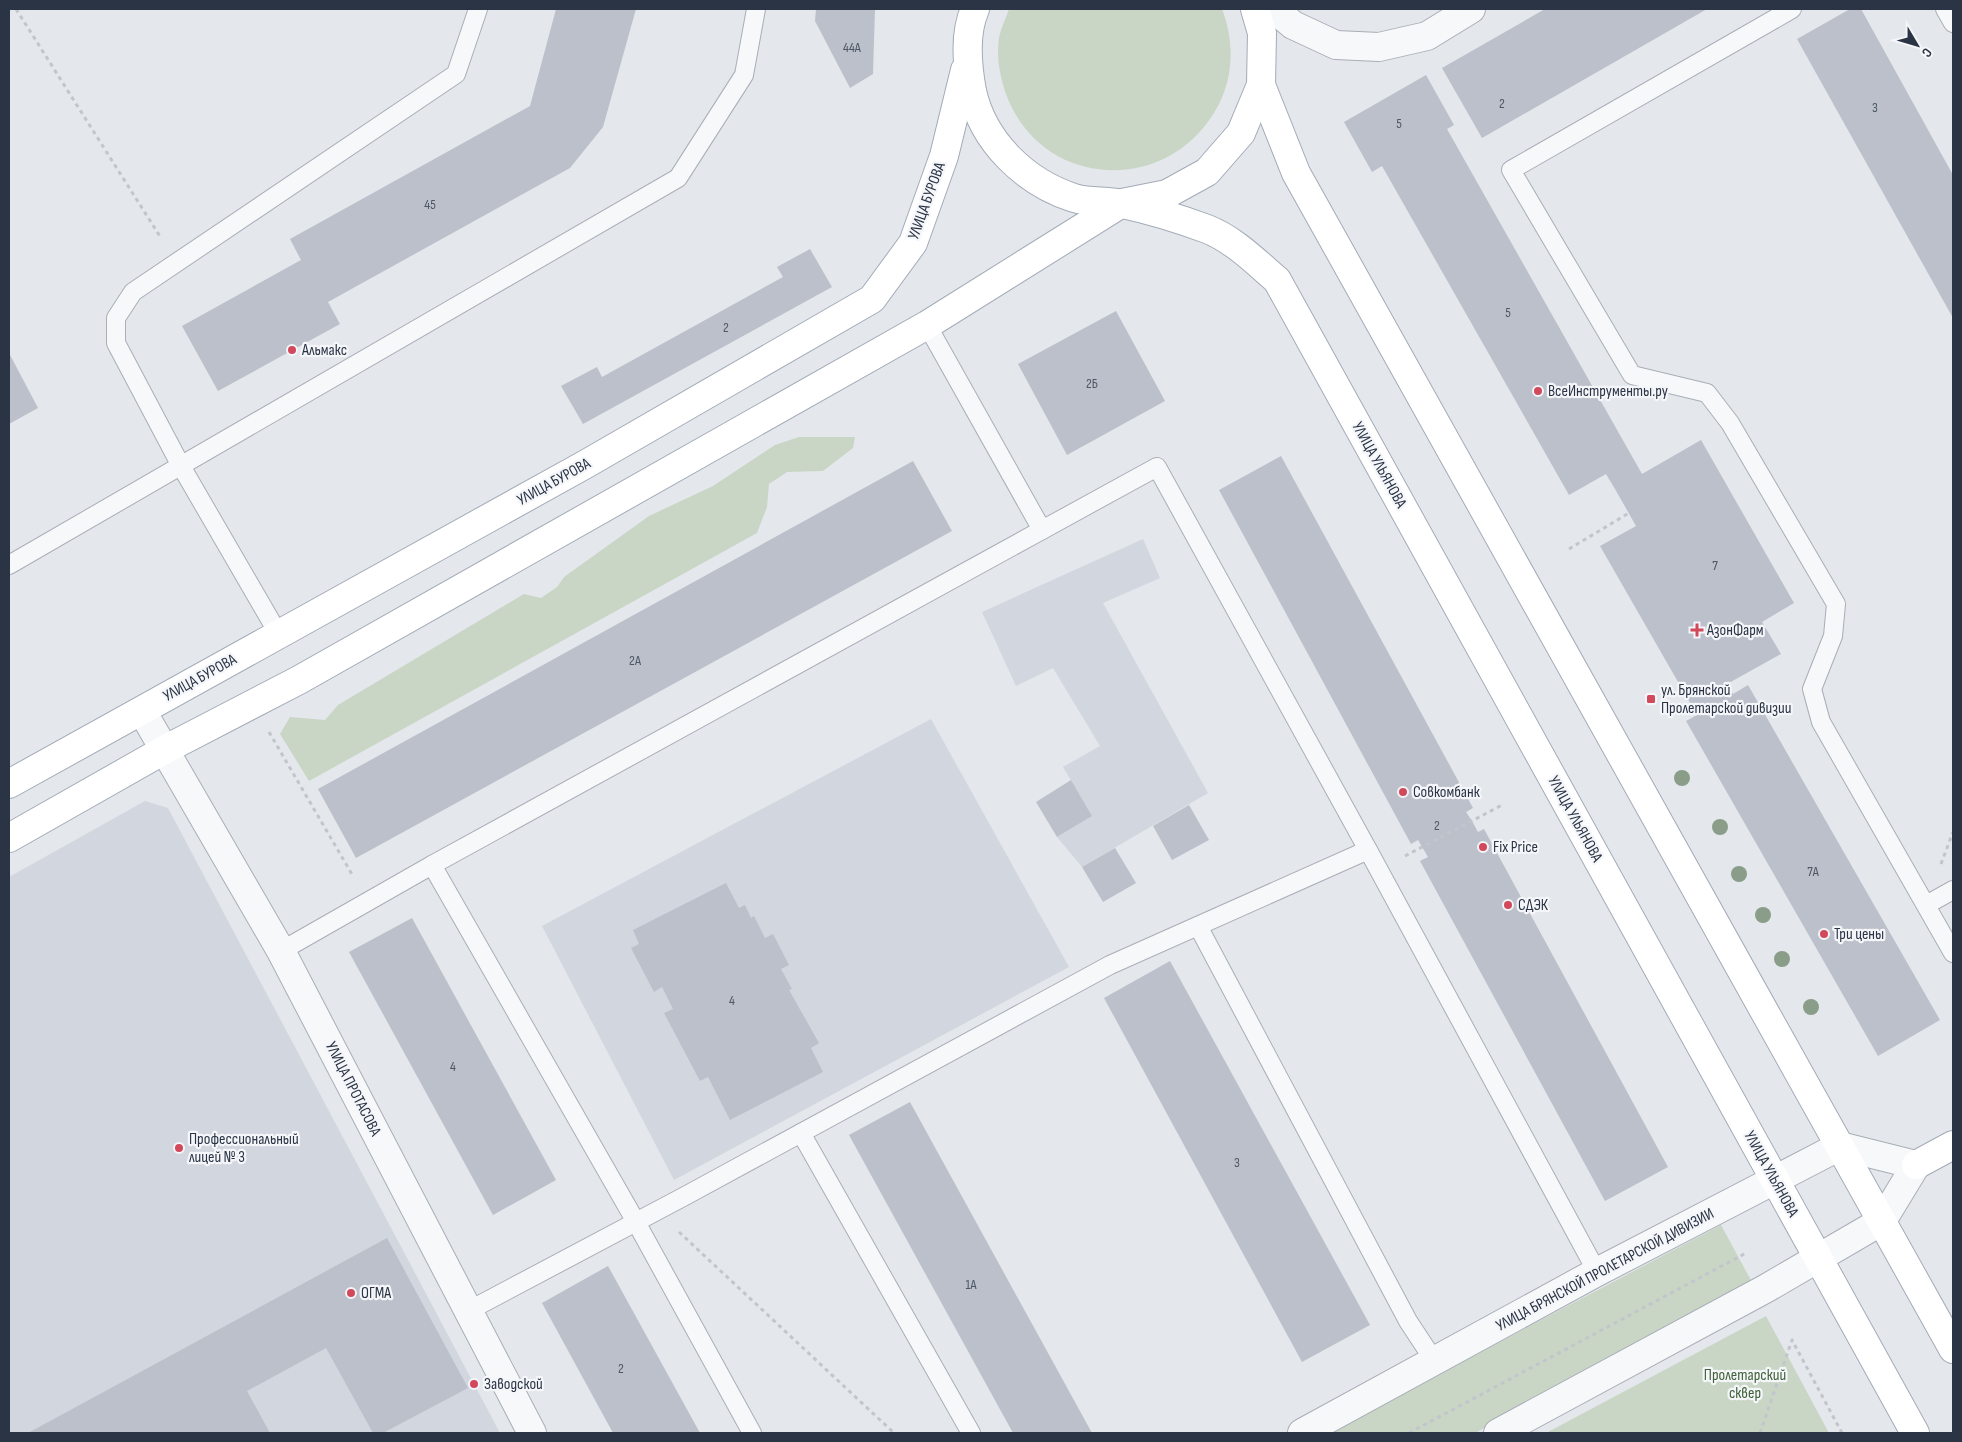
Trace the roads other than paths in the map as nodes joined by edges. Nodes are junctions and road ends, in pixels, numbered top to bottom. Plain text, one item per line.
1 (478, 9) edge
2 (756, 9) edge
3 (1254, 9) edge
4 (1274, 9) edge
5 (1471, 9) edge
6 (1792, 9) edge
7 (1945, 9) edge
8 (972, 12) edge
9 (1953, 23) edge
10 (967, 64) junction
11 (1261, 85) junction
12 (1122, 203) junction
13 (927, 325) junction
14 (181, 466) junction
15 (1042, 530) junction
16 (9, 565) edge
17 (279, 635) junction
18 (142, 711) junction
19 (166, 749) junction
20 (9, 784) edge
21 (9, 838) edge
22 (1368, 850) junction
23 (432, 864) junction
24 (1953, 890) edge
25 (1926, 905) junction
26 (1198, 926) junction
27 (281, 951) junction
28 (1953, 953) edge
29 (801, 1133) junction
30 (1953, 1145) edge
31 (1840, 1146) junction
32 (1916, 1165) junction
33 (1774, 1180) junction
34 (1882, 1220) junction
35 (636, 1222) junction
36 (1818, 1258) junction
37 (1597, 1272) junction
38 (468, 1311) junction
39 (1953, 1349) edge
40 (1435, 1362) junction
41 (532, 1433) edge
42 (752, 1433) edge
43 (970, 1433) edge
44 (1302, 1433) edge
45 (1498, 1433) edge
46 (1914, 1433) edge

1 - 14 lane
2 - 14 lane
3 - 11 main road
4 - 5 street
6 - 25 lane
7 - 9 lane
8 - 10 main road
10 - 12 main road
10 - 17 main road, УЛИЦА БУРОВА
11 - 12 main road
11 - 31 main road
12 - 13 main road
12 - 33 main road, УЛИЦА УЛЬЯНОВА
13 - 15 lane
13 - 19 main road
14 - 16 lane
14 - 17 lane
15 - 22 lane
15 - 23 lane
17 - 18 main road, УЛИЦА БУРОВА
18 - 19 street, УЛИЦА ПРОТАСОВА
18 - 20 main road, УЛИЦА БУРОВА
19 - 21 main road
19 - 27 street, УЛИЦА ПРОТАСОВА
22 - 26 lane
22 - 37 lane
23 - 27 lane
23 - 35 lane
24 - 25 lane
25 - 28 lane
26 - 29 lane
26 - 40 lane
27 - 38 street, УЛИЦА ПРОТАСОВА
29 - 35 lane
29 - 43 lane
30 - 32 main road
31 - 32 street
31 - 33 street, УЛИЦА БРЯНСКОЙ ПРОЛЕТАРСКОЙ ДИВИЗИИ
31 - 34 main road
32 - 34 street
33 - 36 main road, УЛИЦА УЛЬЯНОВА
33 - 37 street, УЛИЦА БРЯНСКОЙ ПРОЛЕТАРСКОЙ ДИВИЗИИ
34 - 36 street
34 - 39 main road
35 - 38 lane
35 - 42 lane
36 - 45 street
36 - 46 main road, УЛИЦА УЛЬЯНОВА
37 - 40 street, УЛИЦА БРЯНСКОЙ ПРОЛЕТАРСКОЙ ДИВИЗИИ
38 - 41 street, УЛИЦА ПРОТАСОВА
40 - 44 street, УЛИЦА БРЯНСКОЙ ПРОЛЕТАРСКОЙ ДИВИЗИИ

